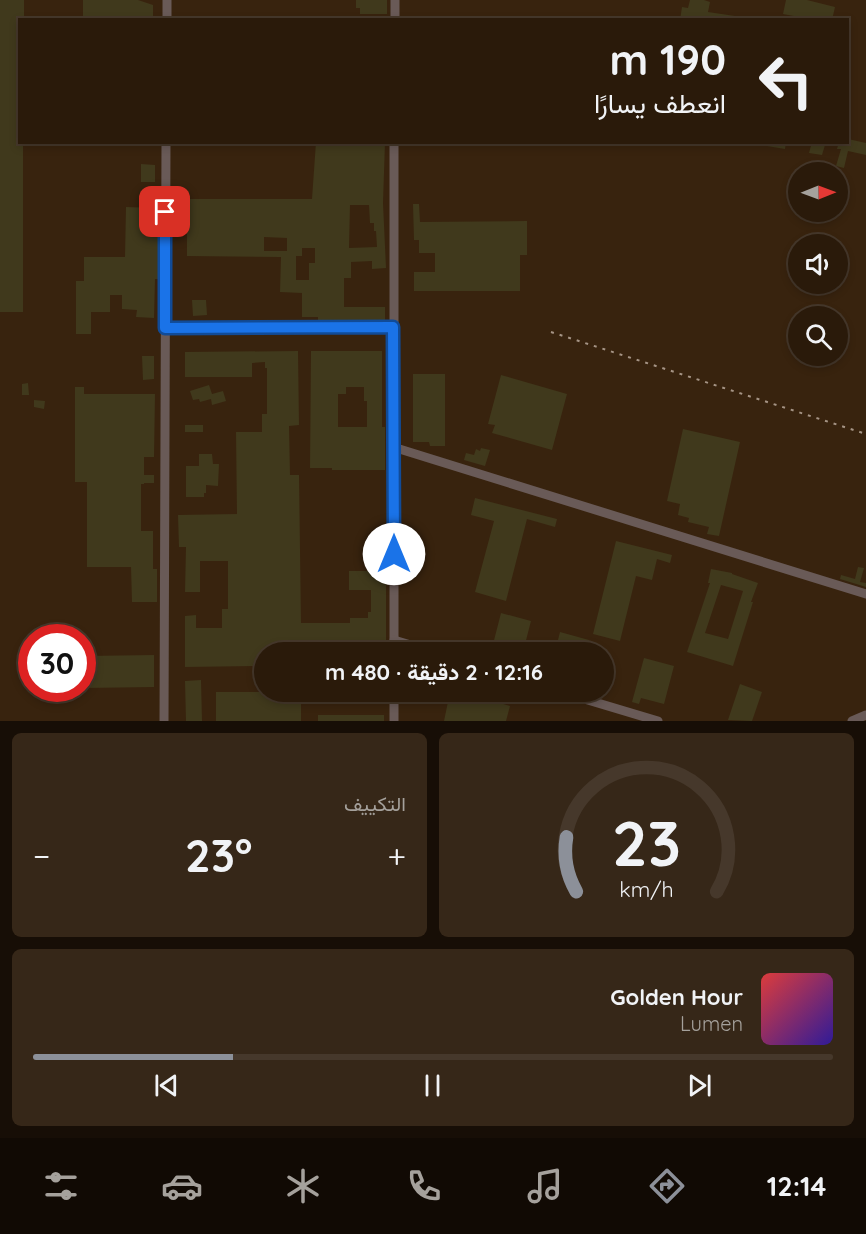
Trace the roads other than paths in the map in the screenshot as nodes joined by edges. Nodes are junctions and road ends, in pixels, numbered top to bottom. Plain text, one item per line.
1 (167, 0) edge
2 (395, 0) edge
3 (167, 18) edge
4 (395, 18) edge
5 (166, 144) edge
6 (394, 144) edge
7 (393, 327) junction
8 (165, 328) junction
9 (393, 447) junction
10 (866, 594) edge
11 (394, 640) joint
12 (401, 642) edge
13 (394, 702) edge
14 (594, 702) edge
15 (866, 715) edge
16 (164, 721) edge
17 (394, 721) edge
18 (658, 721) edge
19 (852, 721) edge

1 - 3 street
2 - 4 street
5 - 8 street
6 - 7 street
7 - 8 street
7 - 9 street
8 - 16 street
9 - 10 street
9 - 11 street
11 - 12 street
13 - 17 street
14 - 18 street
15 - 19 street

